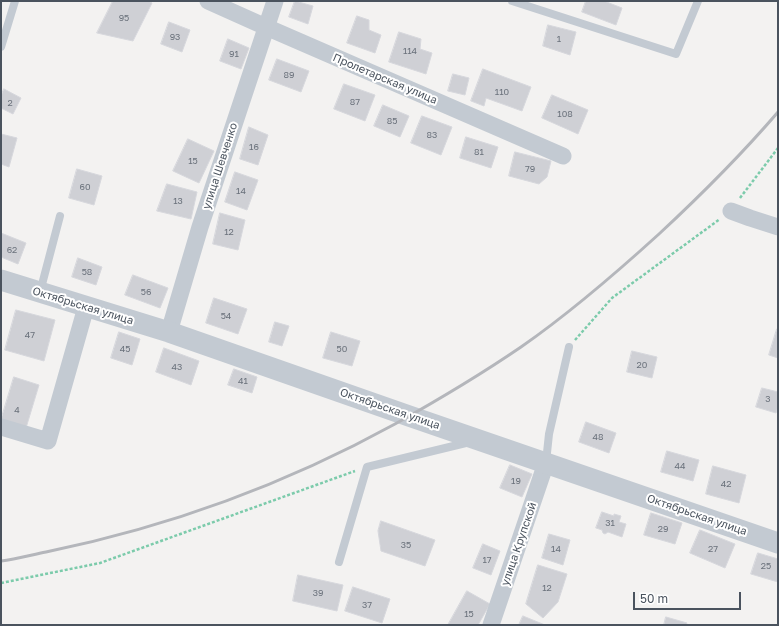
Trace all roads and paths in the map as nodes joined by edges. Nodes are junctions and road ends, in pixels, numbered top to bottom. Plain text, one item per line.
1 (15, 1) edge
2 (208, 1) edge
3 (275, 1) edge
4 (512, 1) edge
5 (698, 1) edge
6 (266, 27) junction
7 (1, 47) edge
8 (778, 148) edge
9 (563, 156) dead end
10 (731, 210) junction
11 (60, 216) dead end
12 (778, 227) edge
13 (1, 280) edge
14 (40, 292) junction
15 (86, 307) junction
16 (169, 332) junction
17 (569, 347) joint
18 (1, 427) edge
19 (480, 440) junction
20 (546, 463) junction
21 (367, 467) junction
22 (778, 543) edge
23 (339, 562) dead end
24 (1, 583) edge
25 (491, 625) edge

1 - 7 lane
2 - 6 street, Пролетарская улица
3 - 6 street, улица Шевченко
4 - 5 lane
6 - 9 street, Пролетарская улица
6 - 16 street, улица Шевченко
8 - 10 path
10 - 12 street
10 - 17 path
11 - 14 lane
13 - 14 street, Октябрьская улица
14 - 15 street, Октябрьская улица
15 - 16 street, Октябрьская улица
15 - 18 street
16 - 19 street, Октябрьская улица
17 - 20 lane
19 - 20 street, Октябрьская улица
19 - 21 lane
20 - 22 street, Октябрьская улица
20 - 25 street, улица Крупской
21 - 23 lane
21 - 24 path

